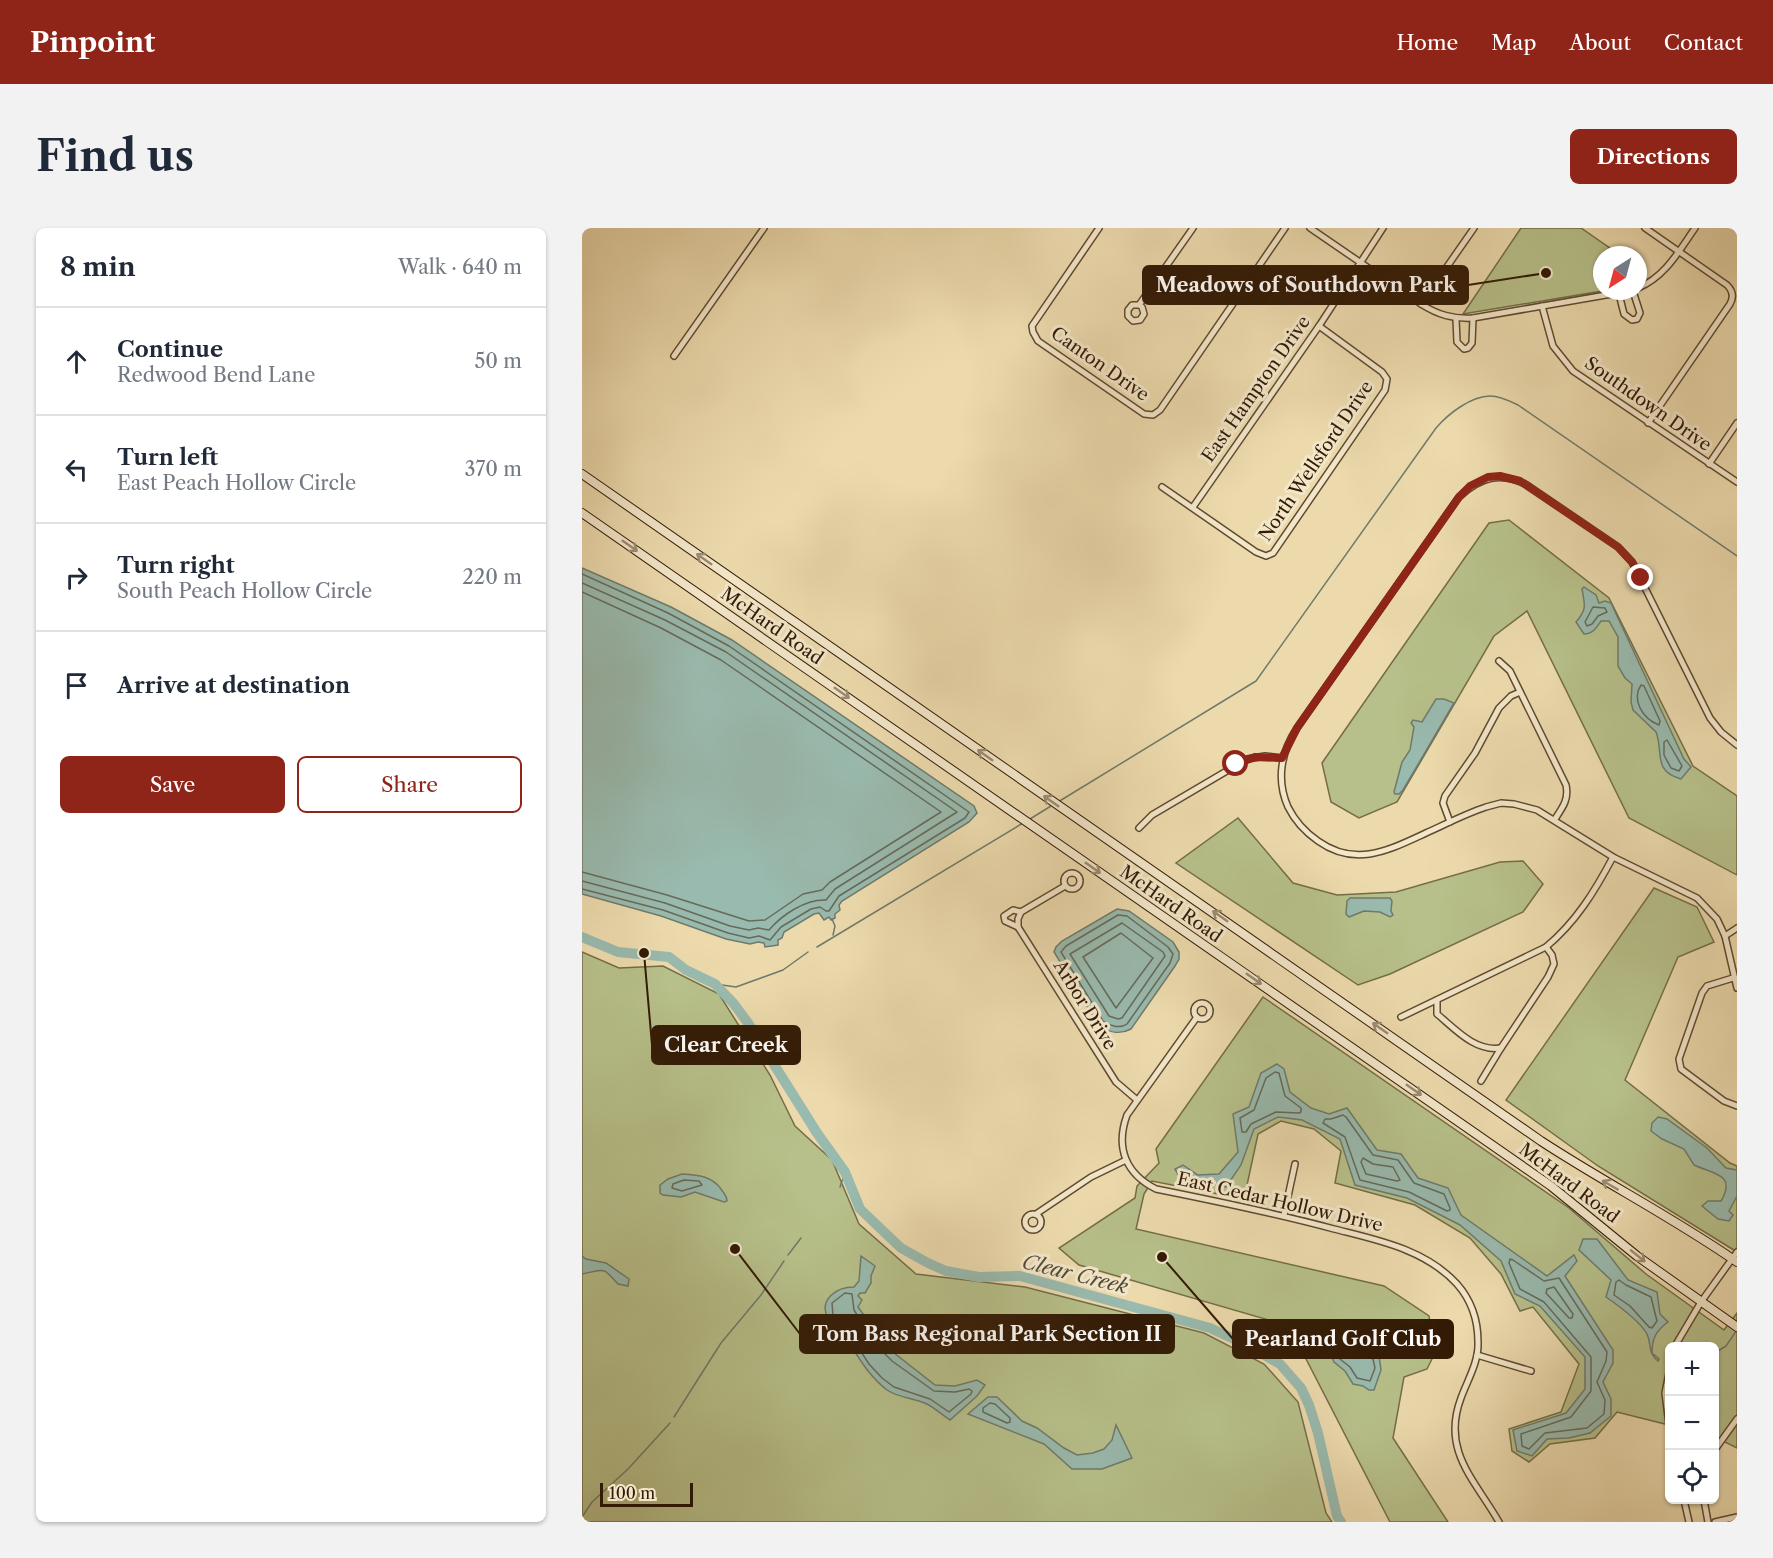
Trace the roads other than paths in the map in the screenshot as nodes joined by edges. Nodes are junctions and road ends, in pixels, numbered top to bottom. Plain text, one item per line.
1 (764, 228) edge
2 (1099, 228) edge
3 (1193, 228) edge
4 (1285, 228) edge
5 (1310, 228) edge
6 (1383, 228) edge
7 (1474, 228) edge
8 (1645, 228) edge
9 (1695, 228) edge
10 (1679, 251) junction
11 (1360, 261) junction
12 (1647, 283) edge
13 (1593, 298) edge
14 (1620, 300) edge
15 (1635, 300) edge
16 (1421, 304) junction
17 (1139, 305) dead end
18 (1542, 306) junction
19 (1473, 318) junction
20 (1456, 319) junction
21 (1319, 326) junction
22 (674, 357) dead end
23 (1648, 423) junction
24 (1737, 423) edge
25 (1709, 464) junction
26 (582, 474) edge
27 (1737, 482) edge
28 (1162, 488) dead end
29 (1193, 507) junction
30 (582, 513) edge
31 (1499, 661) dead end
32 (1520, 692) junction
33 (1737, 745) edge
34 (1282, 758) junction
35 (1555, 819) junction
36 (1450, 822) junction
37 (1139, 828) dead end
38 (1613, 857) junction
39 (1065, 886) dead end
40 (1021, 912) junction
41 (1018, 927) junction
42 (1737, 928) edge
43 (1725, 936) junction
44 (1546, 946) junction
45 (1733, 978) junction
46 (1737, 988) edge
47 (1437, 1000) junction
48 (1197, 1017) dead end
49 (1401, 1017) dead end
50 (1501, 1048) junction
51 (1481, 1081) dead end
52 (1137, 1100) junction
53 (1737, 1106) edge
54 (1126, 1160) junction
55 (1295, 1164) dead end
56 (1036, 1214) dead end
57 (1284, 1215) junction
58 (1735, 1258) edge
59 (1701, 1302) junction
60 (1737, 1327) edge
61 (1678, 1342) edge
62 (1477, 1355) junction
63 (1531, 1371) dead end
64 (1737, 1419) edge
65 (1715, 1450) edge
66 (1685, 1504) edge
67 (1705, 1504) edge
68 (1737, 1517) edge
69 (1499, 1522) edge
70 (1689, 1522) edge
71 (1708, 1522) edge
72 (1715, 1522) edge

1 - 22 street
2 - 4 street, Canton Drive
3 - 17 street
5 - 11 street
6 - 11 street, East Hampton Drive
7 - 16 street
8 - 10 street
9 - 10 street
10 - 12 street
10 - 23 street
11 - 16 street
11 - 21 street, East Hampton Drive
13 - 18 street
14 - 15 street
16 - 20 street
18 - 19 street
18 - 23 street, Southdown Drive
19 - 20 street
19 - 20 street
21 - 29 street, East Hampton Drive
21 - 29 street, North Wellsford Drive
23 - 25 street, Southdown Drive
24 - 25 street
25 - 27 street, Southdown Drive
58 -> 26 main road, McHard Road
28 - 29 street
30 -> 59 main road, McHard Road
31 - 32 street
32 - 35 street
32 - 36 street
33 - 34 street
34 - 36 street
34 - 37 street
35 - 36 street
35 - 38 street
38 - 43 street
38 - 44 street
39 - 40 street
40 - 41 street
40 - 41 street, Arbor Drive
41 - 52 street, Arbor Drive
42 - 43 street
43 - 45 street
44 - 47 street
44 - 50 street
45 - 46 street
45 - 53 street
47 - 49 street
47 - 50 street
48 - 52 street
50 - 51 street
52 - 54 street
54 - 56 street
54 - 57 street, East Cedar Hollow Drive
55 - 57 street
57 - 62 street, East Cedar Hollow Drive
58 - 59 street
59 - 60 main road, McHard Road
59 - 61 street
62 - 63 street
62 - 69 street, East Cedar Hollow Drive
64 - 65 street
66 - 70 street
67 - 71 street
68 - 72 street

